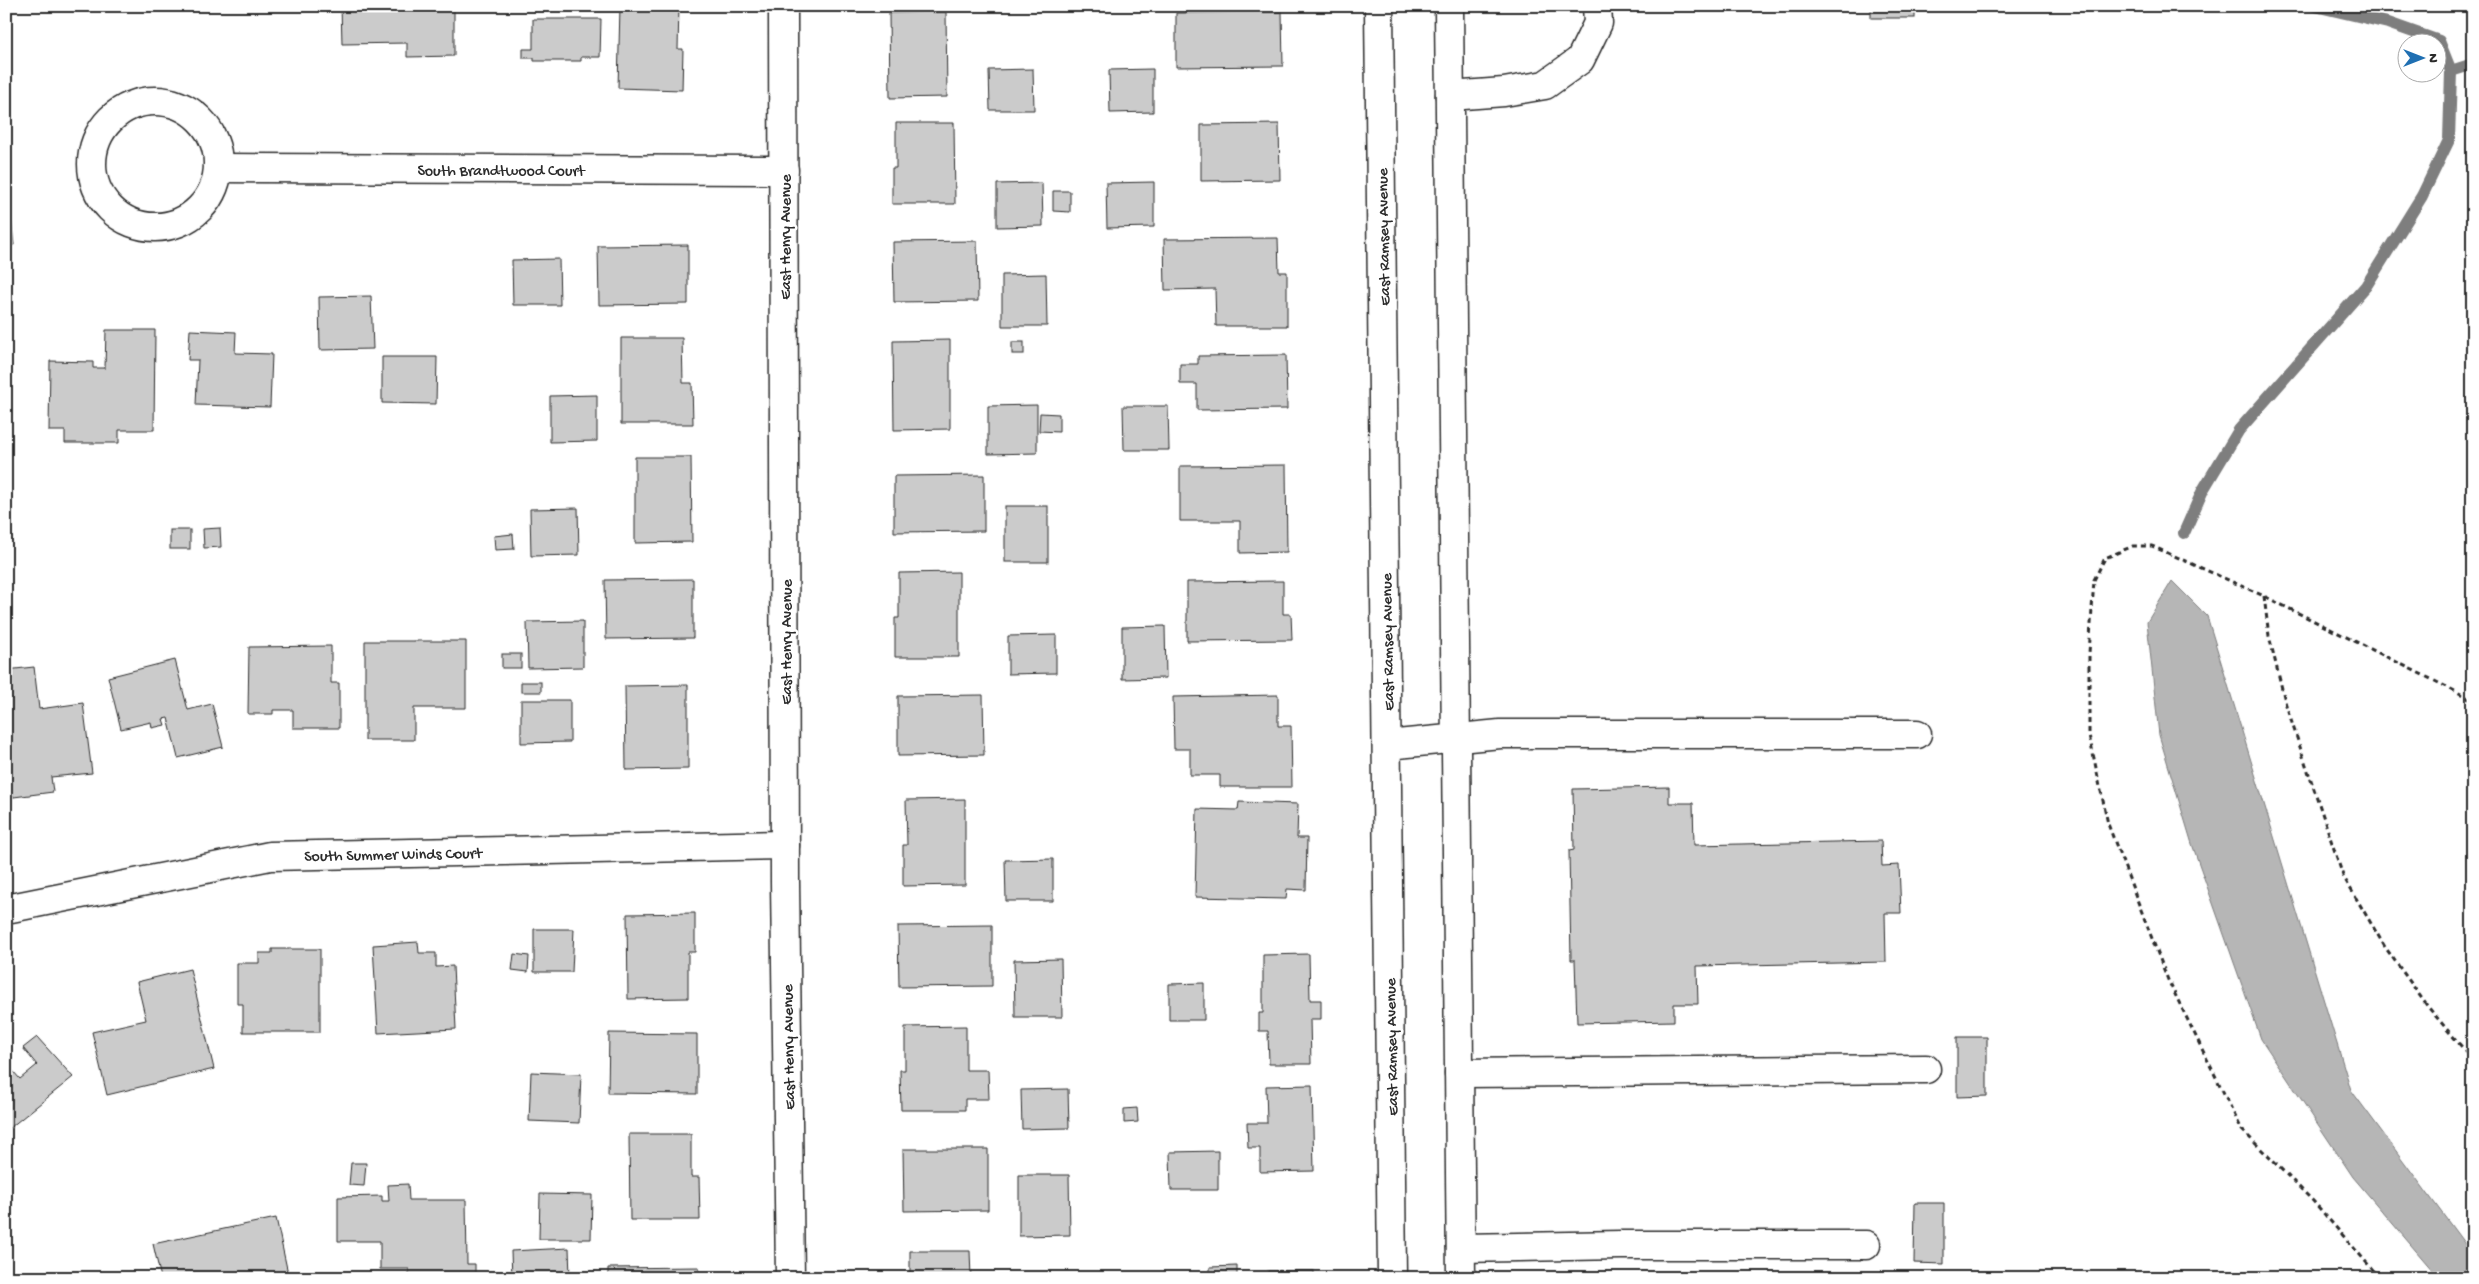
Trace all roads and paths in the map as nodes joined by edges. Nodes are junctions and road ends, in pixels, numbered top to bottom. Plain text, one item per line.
1 (784, 6) edge
2 (1379, 6) edge
3 (1449, 6) edge
4 (1597, 6) edge
5 (1450, 96) junction
6 (219, 168) junction
7 (784, 170) junction
8 (2264, 596) junction
9 (2473, 700) edge
10 (1917, 734) dead end
11 (1456, 738) junction
12 (1387, 746) junction
13 (785, 845) junction
14 (6, 908) edge
15 (2473, 1060) edge
16 (1926, 1069) dead end
17 (1459, 1073) junction
18 (1866, 1245) dead end
19 (1461, 1248) junction
20 (790, 1278) edge
21 (1392, 1278) edge
22 (1461, 1278) edge
23 (2380, 1278) edge

1 - 7 street, East Henry Avenue
2 - 12 street, East Ramsey Avenue
3 - 5 street
4 - 5 street
5 - 11 street
6 - 6 street
6 - 7 street, South Brandtwood Court
7 - 13 street, East Henry Avenue
8 - 9 path
8 - 15 path
8 - 23 path
10 - 11 street
11 - 12 street
11 - 17 street
12 - 21 street, East Ramsey Avenue
13 - 14 street, South Summer Winds Court
13 - 20 street, East Henry Avenue
16 - 17 street
17 - 19 street
18 - 19 street
19 - 22 street

